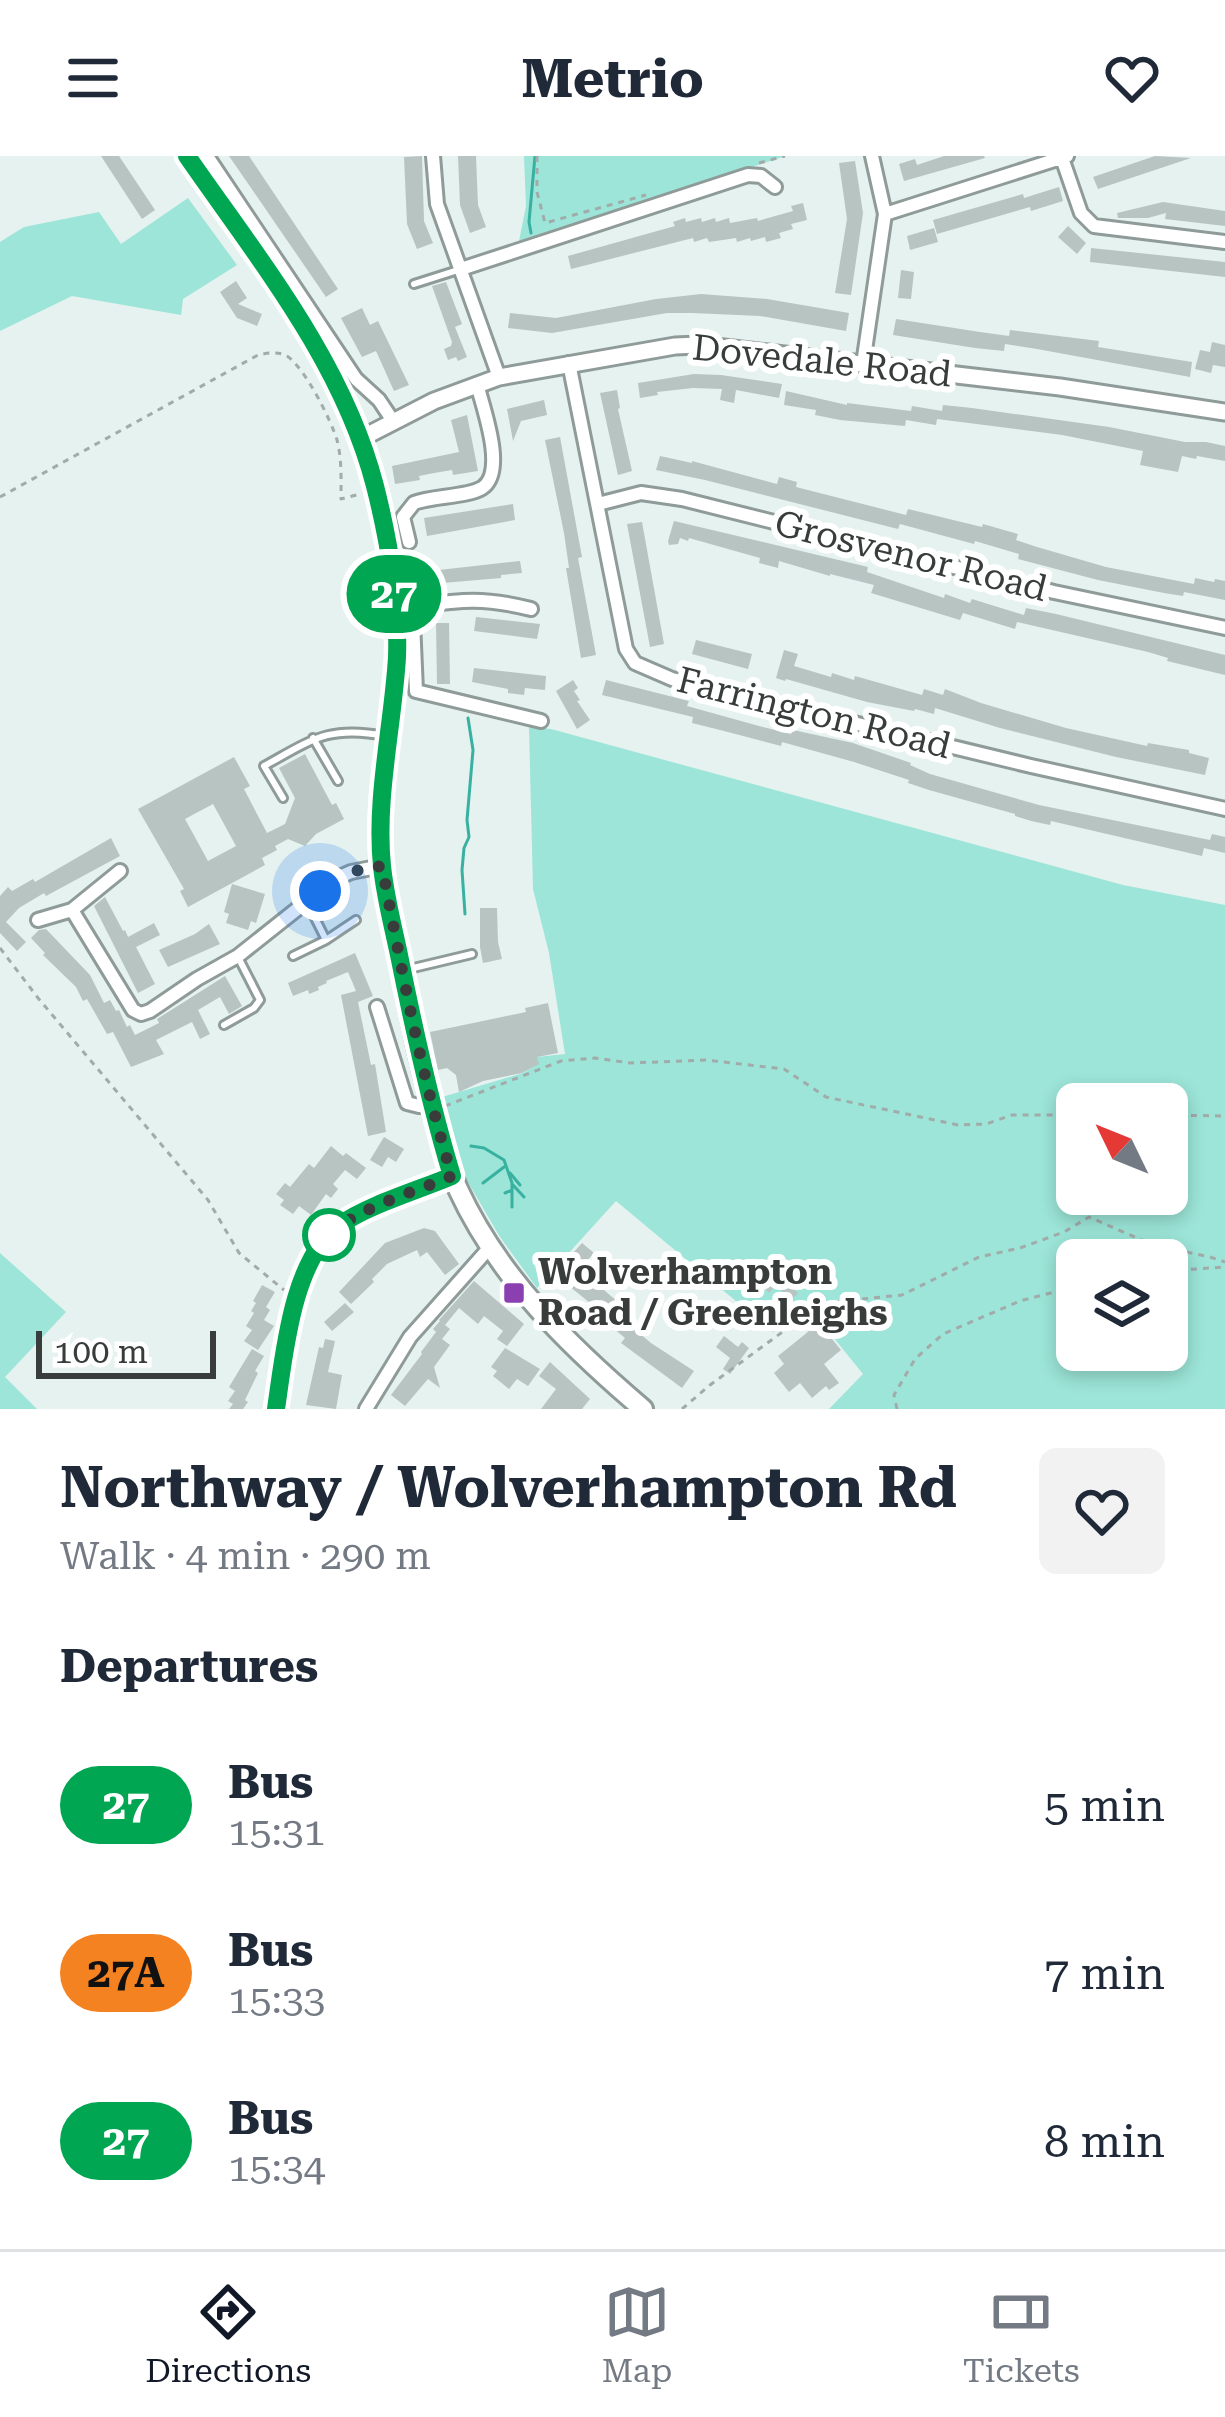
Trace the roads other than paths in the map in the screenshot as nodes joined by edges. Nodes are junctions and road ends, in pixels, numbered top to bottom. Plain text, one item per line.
1 (187, 156) edge
2 (207, 156) edge
3 (433, 156) edge
4 (872, 156) edge
5 (1065, 157) edge
6 (775, 187) dead end
7 (885, 214) junction
8 (1225, 242) edge
9 (461, 269) junction
10 (414, 284) dead end
11 (569, 363) junction
12 (863, 364) junction
13 (499, 377) junction
14 (477, 384) junction
15 (1225, 412) edge
16 (394, 421) junction
17 (361, 439) junction
18 (398, 496) dead end
19 (598, 504) junction
20 (409, 508) junction
21 (409, 542) dead end
22 (405, 606) junction
23 (531, 609) dead end
24 (1225, 628) edge
25 (541, 721) dead end
26 (390, 736) junction
27 (313, 738) junction
28 (338, 781) dead end
29 (283, 798) dead end
30 (1225, 809) edge
31 (382, 866) junction
32 (120, 871) dead end
33 (306, 901) junction
34 (72, 910) junction
35 (38, 920) dead end
36 (356, 920) dead end
37 (326, 940) junction
38 (472, 954) dead end
39 (238, 956) junction
40 (293, 956) dead end
41 (402, 971) junction
42 (377, 1007) dead end
43 (224, 1024) dead end
44 (431, 1108) junction
45 (452, 1176) junction
46 (490, 1246) junction
47 (275, 1409) edge
48 (366, 1409) edge
49 (643, 1409) edge

1 - 17 main road
2 - 16 street
3 - 9 street
4 - 7 street
5 - 7 street
5 - 8 street
6 - 9 street
7 - 12 street
9 - 10 lane
9 - 13 street
11 - 12 street, Dovedale Road
11 - 13 street, Dovedale Road
11 - 19 street, Farrington Road
12 - 15 street, Dovedale Road
13 - 14 street, Dovedale Road
14 - 16 street, Dovedale Road
14 - 20 street
16 - 17 street, Dovedale Road
17 - 22 main road
18 - 20 street
19 - 24 street, Grosvenor Road
19 - 30 street, Farrington Road
20 - 21 street
22 - 23 street
22 - 25 street
22 - 26 main road
26 - 27 lane
26 - 31 main road
27 - 28 lane
27 - 29 lane
31 - 33 street
31 - 41 main road
32 - 34 street
33 - 37 lane
33 - 39 street
34 - 35 street
34 - 39 street
36 - 37 lane
37 - 40 lane
38 - 41 lane
39 - 43 lane
41 - 44 main road
42 - 44 street
44 - 45 main road
45 - 46 main road
45 - 47 street
46 - 48 street
46 - 49 main road

